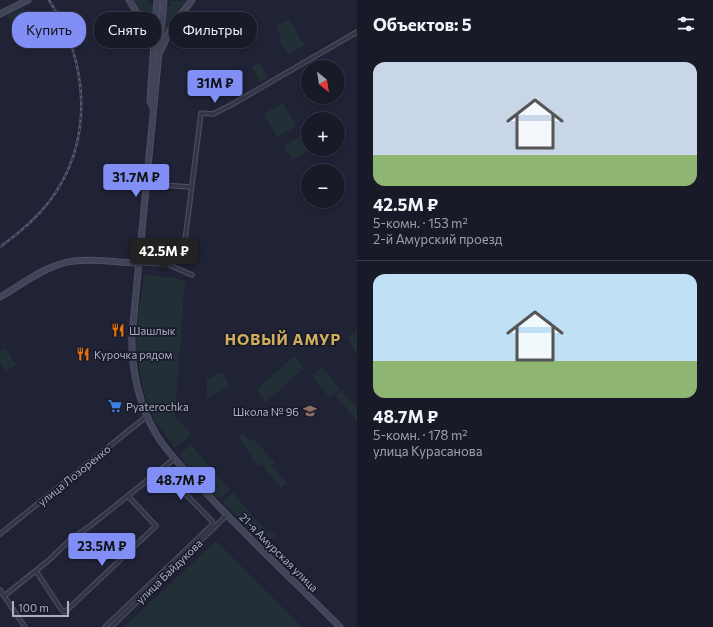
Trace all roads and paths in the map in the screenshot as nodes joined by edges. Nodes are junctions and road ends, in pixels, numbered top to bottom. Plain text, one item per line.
1 (28, 0) edge
2 (129, 0) edge
3 (157, 0) edge
4 (164, 0) edge
5 (192, 0) edge
6 (0, 14) edge
7 (357, 32) edge
8 (154, 49) junction
9 (160, 51) junction
10 (152, 106) junction
11 (146, 184) junction
12 (191, 187) junction
13 (139, 263) junction
14 (170, 265) junction
15 (192, 274) dead end
16 (0, 297) edge
17 (147, 416) junction
18 (174, 459) junction
19 (162, 470) junction
20 (128, 496) junction
21 (228, 515) junction
22 (0, 534) edge
23 (36, 571) junction
24 (0, 590) edge
25 (4, 596) junction
26 (25, 627) edge
27 (105, 627) edge
28 (111, 627) edge
29 (340, 627) edge

1 - 6 main road
2 - 8 main road
3 - 8 main road, 21-я Амурская улица
4 - 9 main road, 21-я Амурская улица
5 - 9 main road
7 - 12 street
8 - 10 main road, 21-я Амурская улица
9 - 10 main road, 21-я Амурская улица
10 - 11 main road, 21-я Амурская улица
11 - 12 street
11 - 13 main road, 21-я Амурская улица
12 - 14 street
13 - 14 street
13 - 16 main road
13 - 17 main road, 21-я Амурская улица
14 - 15 street
17 - 18 main road, 21-я Амурская улица
17 - 22 street, улица Лозоренко
18 - 19 street
18 - 21 main road, 21-я Амурская улица
19 - 20 street
19 - 27 street, улица Байдукова
20 - 23 street
20 - 23 street
21 - 28 street, улица Байдукова
21 - 29 main road, 21-я Амурская улица
23 - 25 street
24 - 25 street
25 - 26 street

